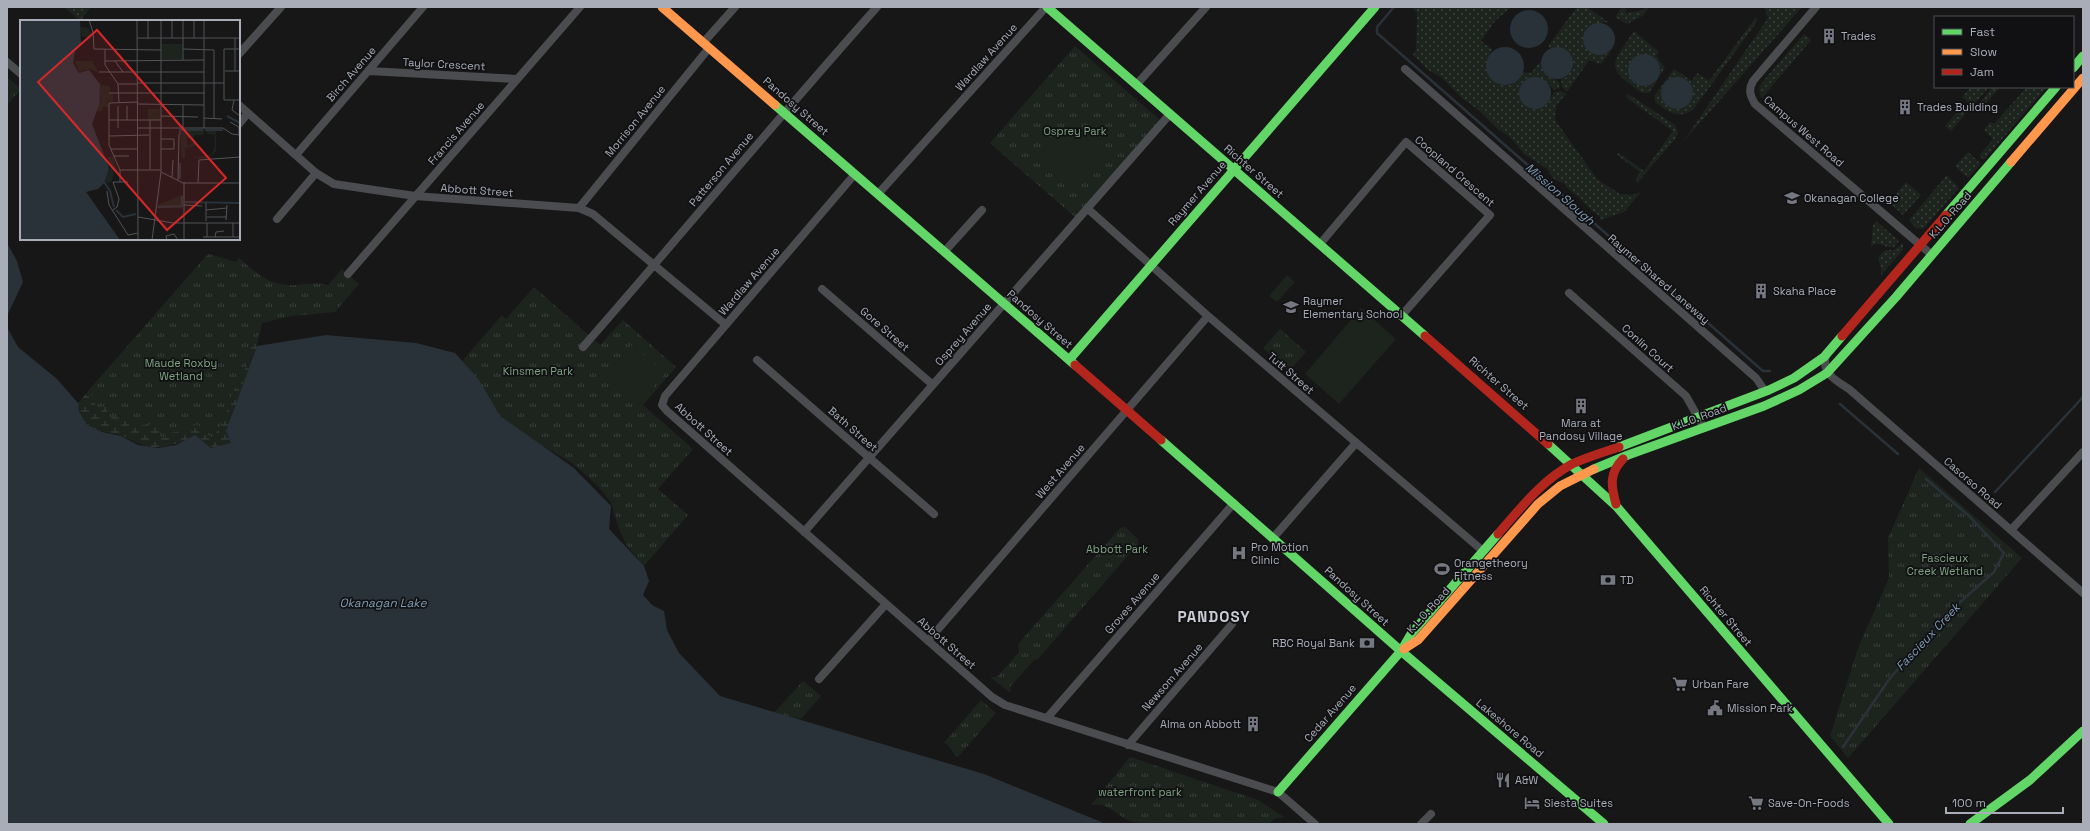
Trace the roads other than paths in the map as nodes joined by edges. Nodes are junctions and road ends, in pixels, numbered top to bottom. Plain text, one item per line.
1 (281, 7) edge
2 (423, 7) edge
3 (580, 7) edge
4 (662, 7) edge
5 (735, 7) edge
6 (877, 7) edge
7 (1047, 7) edge
8 (1206, 7) edge
9 (1375, 7) edge
10 (1816, 7) edge
11 (706, 45) junction
12 (240, 53) edge
13 (2083, 56) edge
14 (7, 62) edge
15 (2074, 67) edge
16 (1404, 69) dead end
17 (369, 71) junction
18 (20, 73) edge
19 (517, 79) junction
20 (2082, 80) edge
21 (1137, 84) junction
22 (2055, 88) edge
23 (240, 106) edge
24 (783, 112) junction
25 (248, 113) junction
26 (1170, 114) junction
27 (240, 123) edge
28 (296, 155) junction
29 (1234, 169) junction
30 (316, 173) junction
31 (855, 174) junction
32 (878, 194) junction
33 (415, 196) junction
34 (579, 208) junction
35 (1088, 209) junction
36 (982, 210) dead end
37 (277, 219) dead end
38 (1320, 244) junction
39 (1920, 246) junction
40 (945, 252) junction
41 (1932, 255) junction
42 (656, 265) junction
43 (1151, 266) junction
44 (348, 274) dead end
45 (822, 289) dead end
46 (1569, 293) dead end
47 (1005, 304) junction
48 (1402, 315) junction
49 (1208, 316) junction
50 (726, 325) junction
51 (583, 347) dead end
52 (1826, 355) junction
53 (757, 360) dead end
54 (1069, 360) junction
55 (1831, 370) junction
56 (934, 385) junction
57 (1765, 391) junction
58 (662, 405) joint
59 (1127, 410) junction
60 (1698, 415) junction
61 (1704, 428) junction
62 (1356, 443) junction
63 (2083, 452) edge
64 (1628, 455) junction
65 (870, 458) junction
66 (1573, 464) junction
67 (1584, 474) junction
68 (1234, 503) junction
69 (1617, 507) junction
70 (934, 514) dead end
71 (2010, 530) junction
72 (804, 532) junction
73 (1273, 538) junction
74 (1483, 551) junction
75 (2083, 593) edge
76 (886, 604) junction
77 (1232, 624) dead end
78 (928, 641) junction
79 (1401, 651) junction
80 (819, 679) dead end
81 (1047, 718) junction
82 (2083, 731) edge
83 (1128, 745) junction
84 (1278, 792) junction
85 (1431, 814) dead end
86 (1315, 824) edge
87 (1421, 824) edge
88 (1604, 824) edge
89 (1889, 824) edge
90 (1970, 824) edge

1 - 12 street
2 - 17 street, Birch Avenue
3 - 19 street, Francis Avenue
4 - 11 street, Pandosy Street
5 - 11 street, Morrison Avenue
6 - 24 street, Patterson Avenue
7 - 21 street, Richter Street
7 - 32 street, Wardlaw Avenue
8 - 21 street
9 - 29 street, Raymer Avenue
10 - 39 street, Campus West Road
11 - 24 street, Pandosy Street
11 - 34 street, Morrison Avenue
13 - 15 street
14 - 18 street
16 - 57 street, Raymer Shared Laneway
17 - 19 street, Taylor Crescent
17 - 28 street, Birch Avenue
19 - 33 street, Francis Avenue
20 - 41 street, K.L.O. Road
21 - 26 street, Richter Street
22 - 39 street, K.L.O. Road
23 - 25 street, Abbott Street
24 - 31 street, Pandosy Street
24 - 42 street, Patterson Avenue
25 - 27 street
25 - 28 street, Abbott Street
26 - 29 street, Richter Street
26 - 35 street, Osprey Avenue
28 - 30 street, Abbott Street
29 - 38 street, Richter Street
29 - 43 street, Raymer Avenue
30 - 33 street, Abbott Street
30 - 37 street
31 - 32 street, Pandosy Street
31 - 50 street, Wardlaw Avenue
32 - 40 street, Pandosy Street
33 - 34 street, Abbott Street
33 - 44 street, Francis Avenue
34 - 42 street, Abbott Street
35 - 43 street, Tutt Street
35 - 47 street, Osprey Avenue
36 - 40 street
38 - 48 street, Richter Street
38 - 48 street, Coopland Crescent
39 - 41 street, Campus West Road
39 - 52 street, K.L.O. Road
40 - 47 street, Pandosy Street
41 - 55 street, K.L.O. Road
42 - 50 street, Abbott Street
42 - 51 street, Patterson Avenue
43 - 49 street, Tutt Street
43 - 54 street, Raymer Avenue
45 - 56 street, Gore Street
46 - 60 street, Conlin Court
47 - 54 street, Pandosy Street
47 - 56 street, Osprey Avenue
48 - 66 street, Richter Street
49 - 59 street, West Avenue
49 - 62 street, Tutt Street
50 - 58 street, Wardlaw Avenue
52 - 55 street
52 - 57 street, K.L.O. Road
53 - 65 street, Bath Street
54 - 59 street, Pandosy Street
55 - 61 street, K.L.O. Road
55 - 71 street, Casorso Road
56 - 65 street, Osprey Avenue
57 - 60 street, K.L.O. Road
58 - 72 street, Abbott Street
59 - 68 street, Pandosy Street
59 - 78 street, West Avenue
60 - 61 street, Conlin Court
60 - 66 street, K.L.O. Road
61 - 64 street, K.L.O. Road
62 - 73 street
62 - 74 street, Tutt Street
63 - 71 street
64 - 67 street, K.L.O. Road
64 - 69 street
65 - 70 street, Bath Street
65 - 72 street, Osprey Avenue
66 - 67 street, Richter Street
66 - 74 street, K.L.O. Road
67 - 69 street, Richter Street
67 - 79 street, K.L.O. Road
68 - 73 street, Pandosy Street
68 - 81 street, Groves Avenue
69 - 89 street, Richter Street
71 - 75 street, Casorso Road
72 - 76 street, Abbott Street
73 - 79 street, Pandosy Street
74 - 79 street, K.L.O. Road
76 - 78 street, Abbott Street
76 - 80 street
77 - 83 street, Newsom Avenue
78 - 81 street, Abbott Street
79 - 84 street, Cedar Avenue
79 - 88 street, Lakeshore Road
81 - 83 street, Abbott Street
82 - 90 street
83 - 84 street, Abbott Street
84 - 86 street
85 - 87 street

